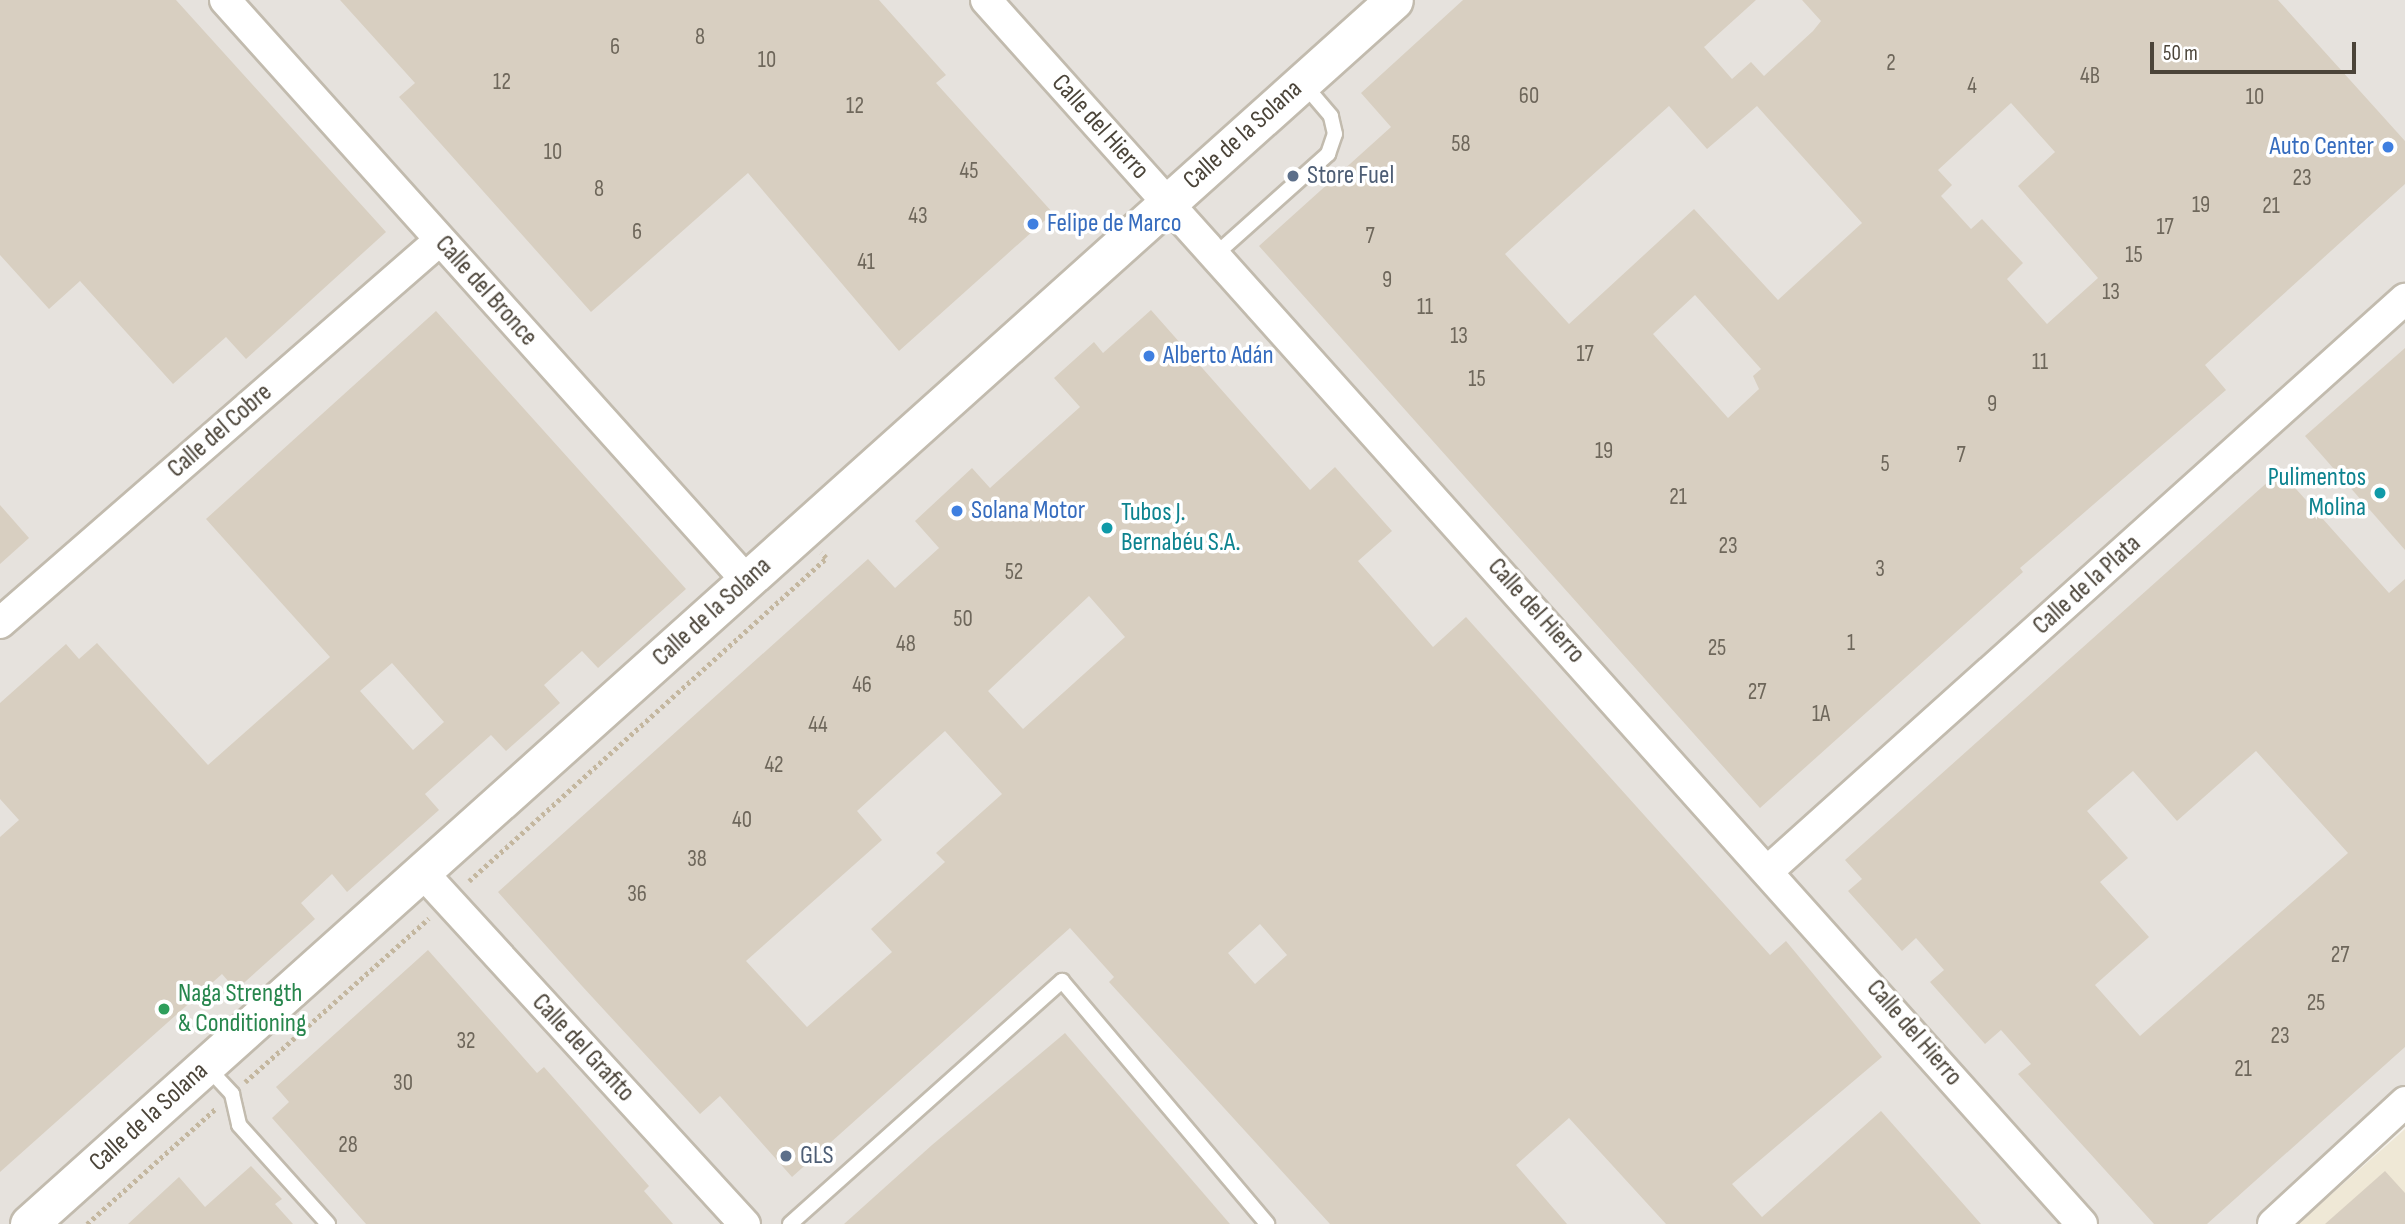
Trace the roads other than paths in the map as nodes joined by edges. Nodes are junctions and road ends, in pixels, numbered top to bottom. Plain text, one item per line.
1 (225, 0) edge
2 (986, 0) edge
3 (1394, 0) edge
4 (1302, 82) junction
5 (1167, 202) junction
6 (440, 240) junction
7 (1215, 255) junction
8 (2405, 299) edge
9 (747, 581) junction
10 (0, 623) edge
11 (1769, 870) junction
12 (422, 872) junction
13 (206, 1065) junction
14 (2405, 1102) edge
15 (29, 1224) edge
16 (328, 1224) edge
17 (745, 1224) edge
18 (790, 1224) edge
19 (1267, 1224) edge
20 (2082, 1224) edge
21 (2273, 1224) edge

1 - 6 street, Calle del Bronce
2 - 5 street, Calle del Hierro
3 - 4 street, Calle de la Solana
4 - 5 street, Calle de la Solana
4 - 7 lane
5 - 7 street, Calle del Hierro
5 - 9 street, Calle de la Solana
6 - 9 street, Calle del Bronce
6 - 10 street, Calle del Cobre
7 - 11 street, Calle del Hierro
8 - 11 street, Calle de la Plata
9 - 12 street, Calle de la Solana
11 - 20 street, Calle del Hierro
12 - 13 street, Calle de la Solana
12 - 17 street, Calle del Grafito
13 - 15 street, Calle de la Solana
13 - 16 lane
14 - 21 street
18 - 19 lane

